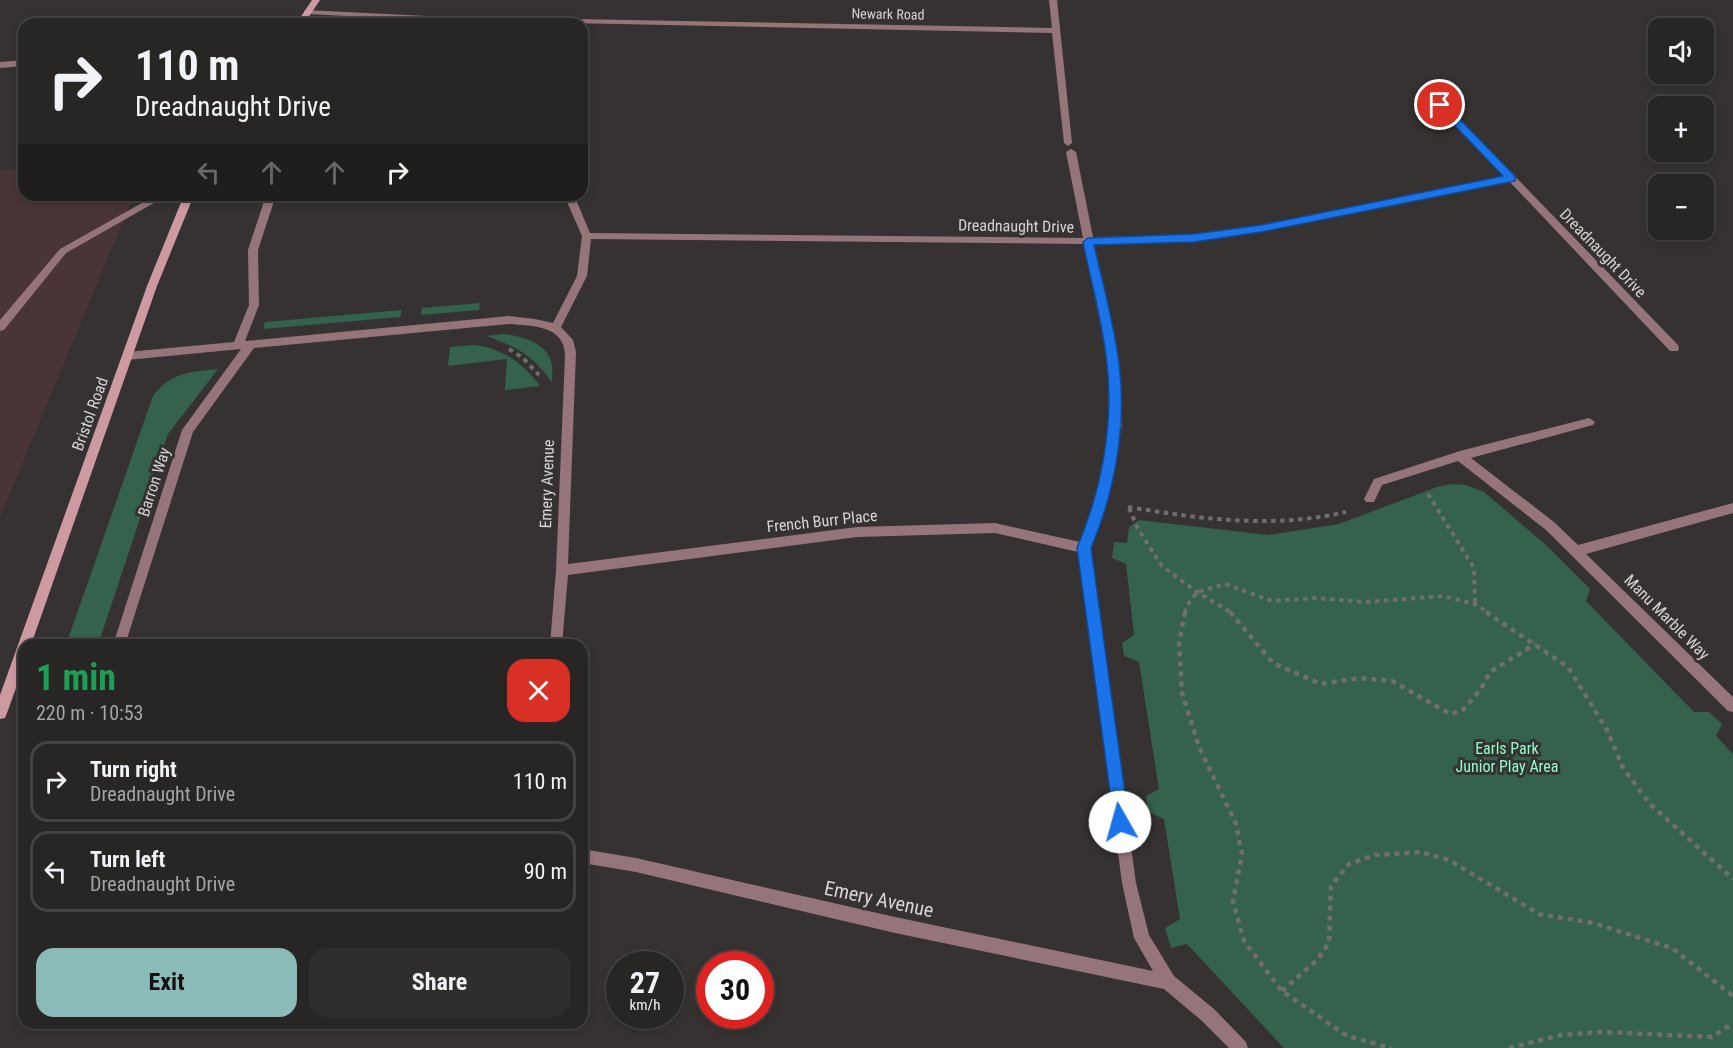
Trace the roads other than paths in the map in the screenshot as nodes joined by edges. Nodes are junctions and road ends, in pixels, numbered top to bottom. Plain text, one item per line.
1 (316, 0) edge
2 (1053, 0) edge
3 (308, 12) junction
4 (304, 18) edge
5 (427, 18) edge
6 (588, 22) edge
7 (1057, 32) junction
8 (18, 64) edge
9 (0, 65) edge
10 (1440, 105) dead end
11 (1511, 178) junction
12 (152, 201) edge
13 (187, 201) edge
14 (269, 201) edge
15 (572, 201) edge
16 (587, 236) junction
17 (1088, 242) junction
18 (0, 327) edge
19 (555, 328) junction
20 (244, 345) junction
21 (1674, 348) dead end
22 (128, 356) junction
23 (1589, 422) dead end
24 (1460, 456) junction
25 (1370, 499) dead end
26 (1733, 508) edge
27 (1084, 548) junction
28 (1577, 551) junction
29 (562, 570) junction
30 (27, 639) edge
31 (121, 639) edge
32 (556, 639) edge
33 (18, 664) edge
34 (1733, 706) edge
35 (0, 712) edge
36 (588, 857) edge
37 (1168, 982) junction
38 (1240, 1048) edge

1 - 3 street
2 - 7 street
3 - 4 street
3 - 5 street
6 - 7 street, Newark Road
7 - 17 street
8 - 9 street
10 - 11 street, Dreadnaught Drive
11 - 17 street, Dreadnaught Drive
11 - 21 street, Dreadnaught Drive
12 - 18 street
13 - 22 street, Bristol Road
14 - 20 street, Barron Way
15 - 16 street
16 - 17 street, Dreadnaught Drive
16 - 19 street
17 - 27 street
19 - 20 street
19 - 29 street, Emery Avenue
20 - 22 street
20 - 31 street, Barron Way
22 - 30 street, Bristol Road
23 - 24 street
24 - 25 street
24 - 28 street, Manu Marble Way
26 - 28 street
27 - 29 street, French Burr Place
27 - 37 street
28 - 34 street, Manu Marble Way
29 - 32 street, Emery Avenue
33 - 35 street, Bristol Road
36 - 37 street, Emery Avenue
37 - 38 street

